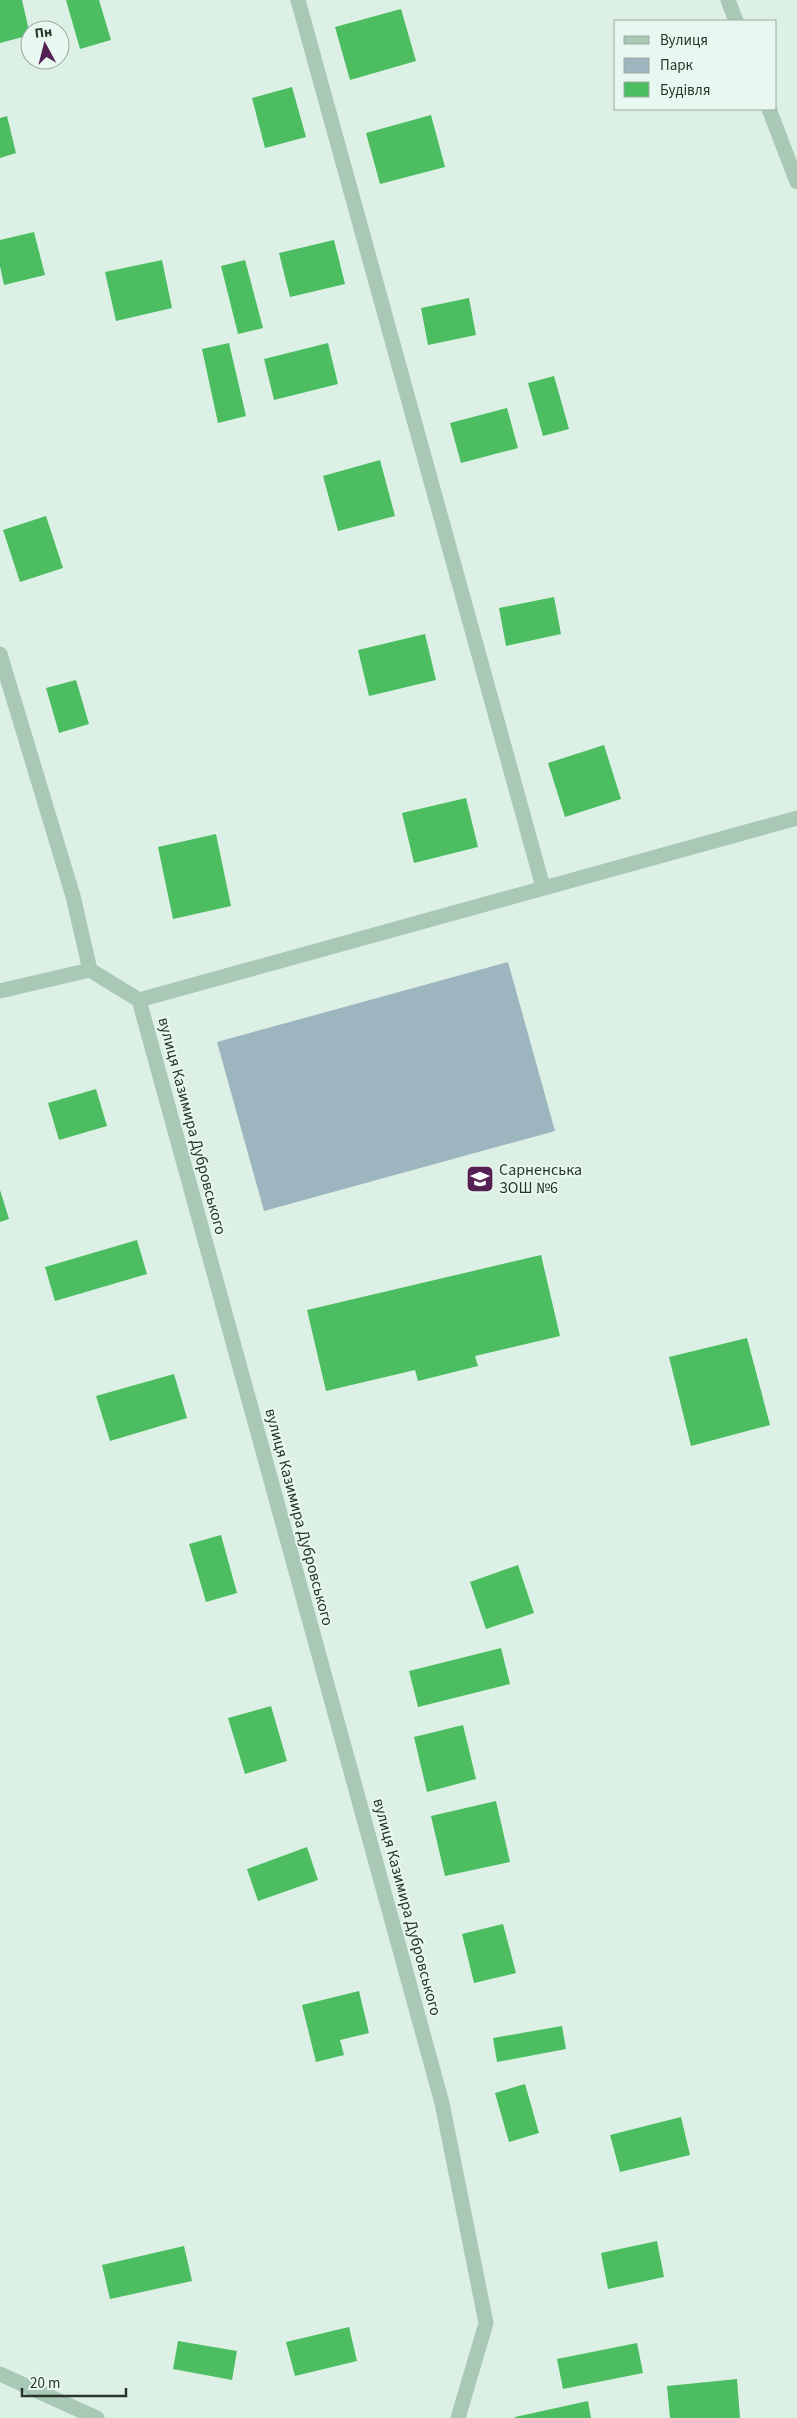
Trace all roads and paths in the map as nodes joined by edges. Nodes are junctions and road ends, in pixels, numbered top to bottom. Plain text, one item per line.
1 (298, 0) edge
2 (728, 0) edge
3 (736, 20) edge
4 (770, 110) edge
5 (797, 182) edge
6 (0, 654) edge
7 (797, 818) edge
8 (543, 887) junction
9 (90, 970) junction
10 (0, 991) edge
11 (139, 1000) junction
12 (0, 2374) edge
13 (97, 2418) edge
14 (458, 2418) edge

1 - 8 street
2 - 3 street
4 - 5 street
6 - 9 street
7 - 8 street
8 - 11 street
9 - 10 street
9 - 11 street
11 - 14 street, вулиця Казимира Дубровського
12 - 13 street

